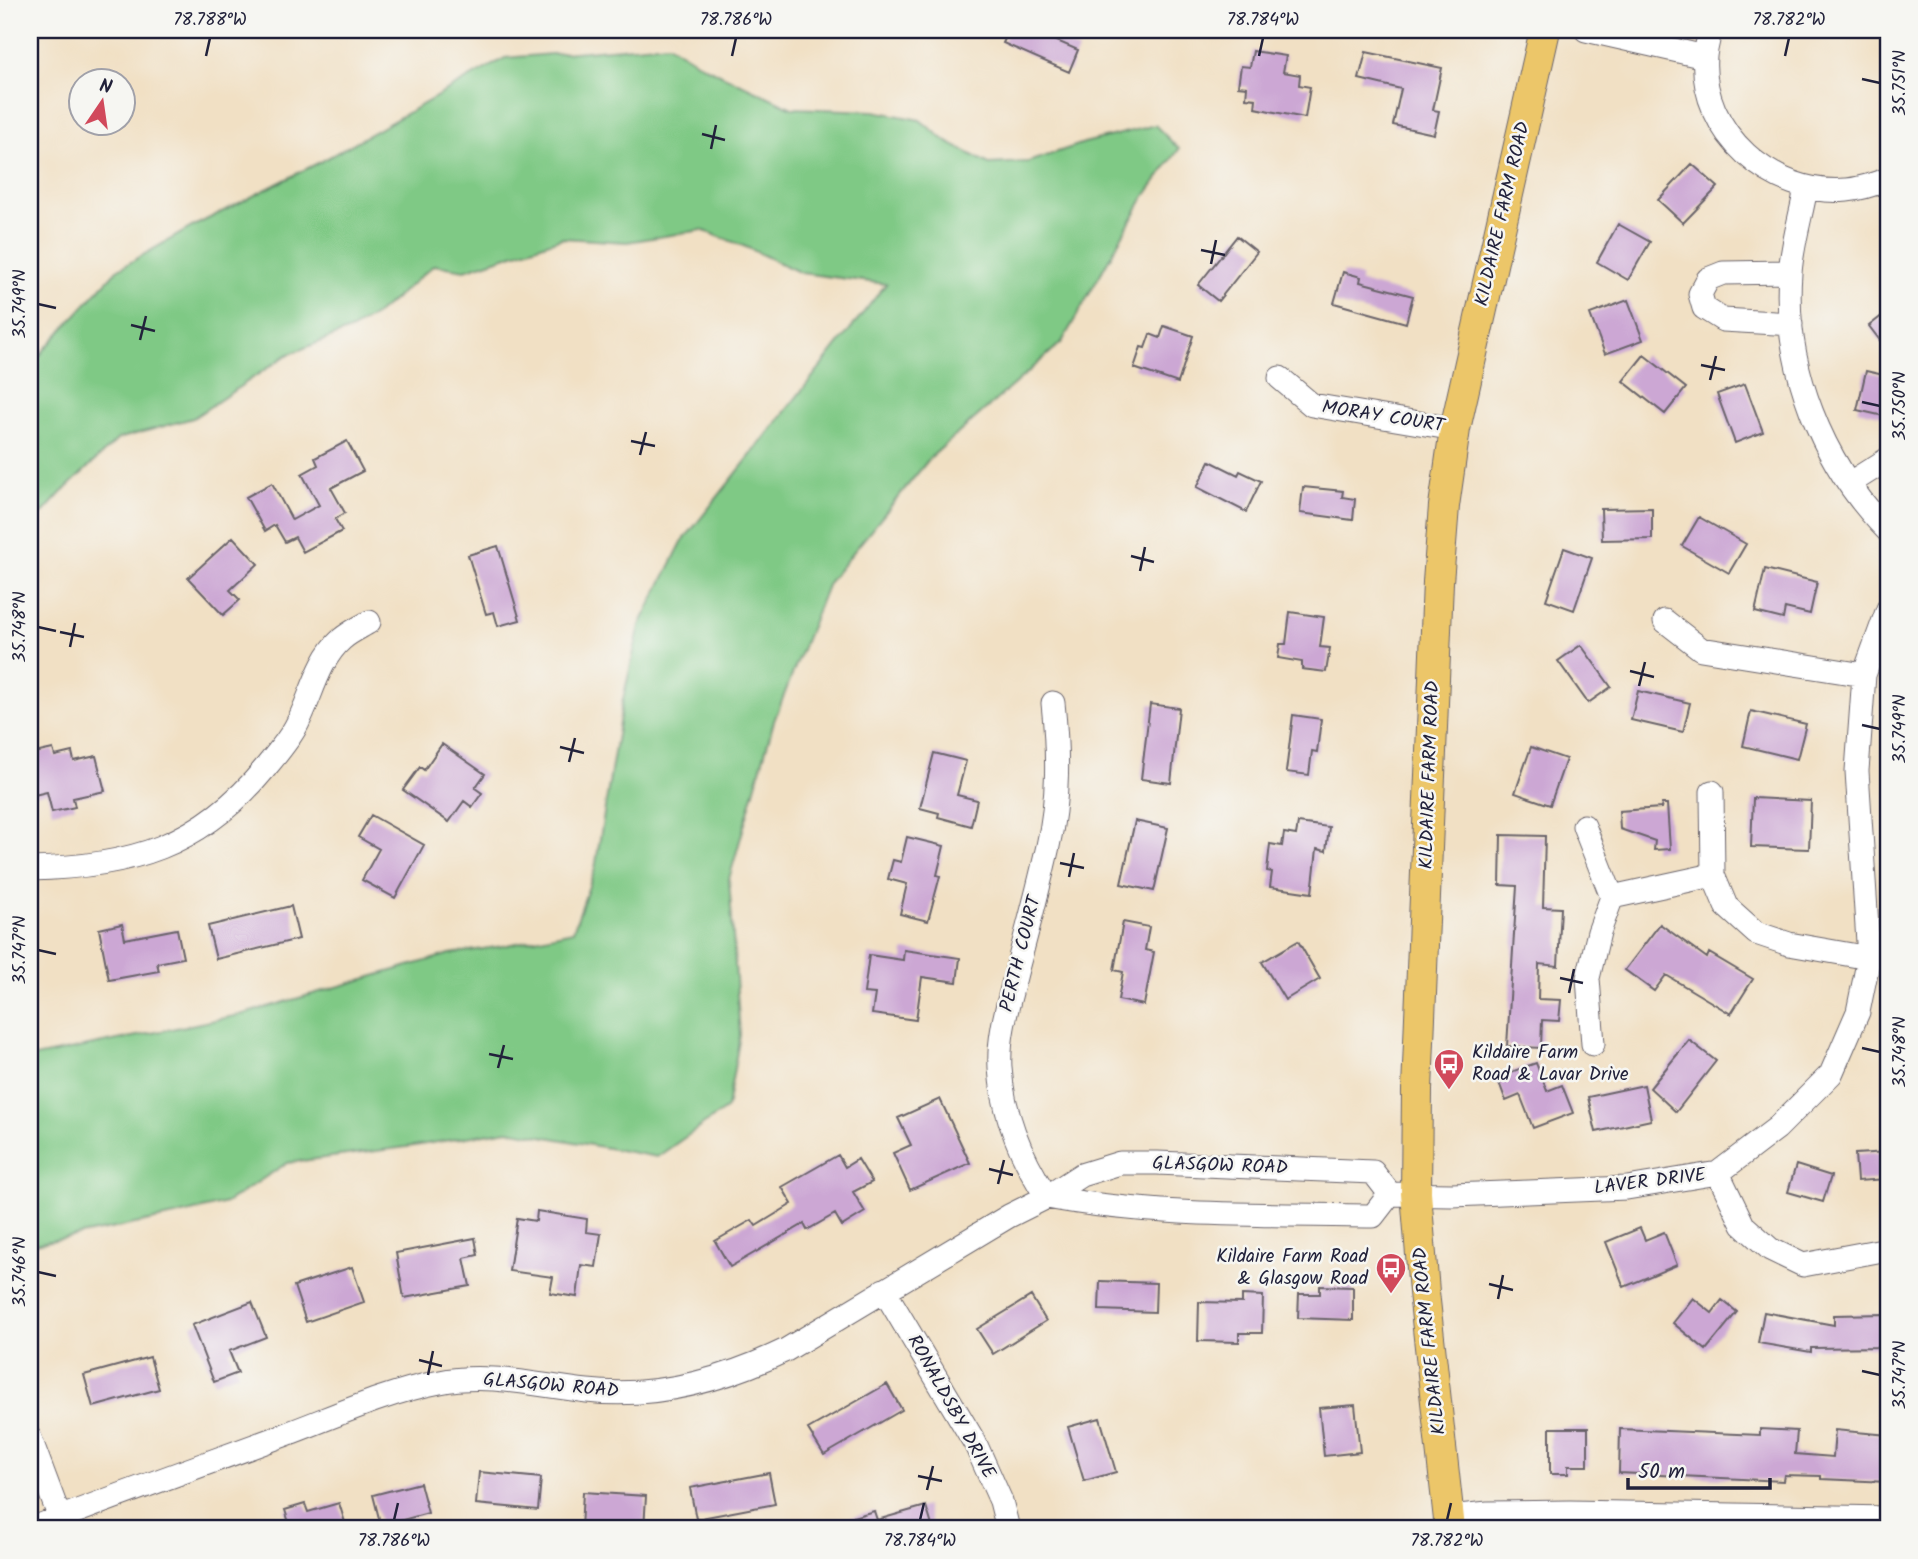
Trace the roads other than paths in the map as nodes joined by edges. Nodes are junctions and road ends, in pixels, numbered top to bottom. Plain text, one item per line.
1 (1545, 30) edge
2 (1586, 30) edge
3 (1710, 30) edge
4 (1705, 57) junction
5 (1888, 179) edge
6 (1806, 188) junction
7 (1790, 272) junction
8 (1791, 324) junction
9 (1280, 377) dead end
10 (1455, 429) junction
11 (1888, 459) edge
12 (1850, 483) junction
13 (1888, 531) edge
14 (1888, 609) edge
15 (1665, 621) dead end
16 (369, 622) dead end
17 (1864, 675) junction
18 (1054, 703) dead end
19 (1712, 792) dead end
20 (1584, 826) dead end
21 (30, 869) edge
22 (1713, 875) junction
23 (1612, 897) junction
24 (1869, 958) junction
25 (1593, 1045) dead end
26 (1718, 1173) junction
27 (1403, 1193) junction
28 (1047, 1197) junction
29 (1888, 1249) edge
30 (884, 1290) junction
31 (30, 1438) edge
32 (1888, 1518) edge
33 (1450, 1523) edge
34 (62, 1524) edge
35 (31, 1529) edge
36 (1008, 1529) edge

1 - 10 main road, KILDAIRE FARM ROAD
2 - 4 street
3 - 4 street
4 - 6 street
5 - 6 street
6 - 7 street
7 - 8 street
7 - 8 street
8 - 12 street
9 - 10 street, MORAY COURT
10 - 27 main road, KILDAIRE FARM ROAD
11 - 12 street
12 - 13 street
14 - 17 street, LAVER DRIVE
15 - 17 street
16 - 21 street
17 - 24 street, LAVER DRIVE
18 - 28 street, PERTH COURT
19 - 22 street
20 - 23 street
22 - 23 street
22 - 24 street
23 - 25 street
24 - 26 street, LAVER DRIVE
26 - 27 street, LAVER DRIVE
26 - 29 street
27 - 28 street
27 - 28 street, GLASGOW ROAD
27 - 33 main road, KILDAIRE FARM ROAD
28 - 30 street, GLASGOW ROAD
30 - 34 street, GLASGOW ROAD
30 - 36 street, RONALDSBY DRIVE
31 - 34 street
32 - 33 street
34 - 35 street, GLASGOW ROAD

